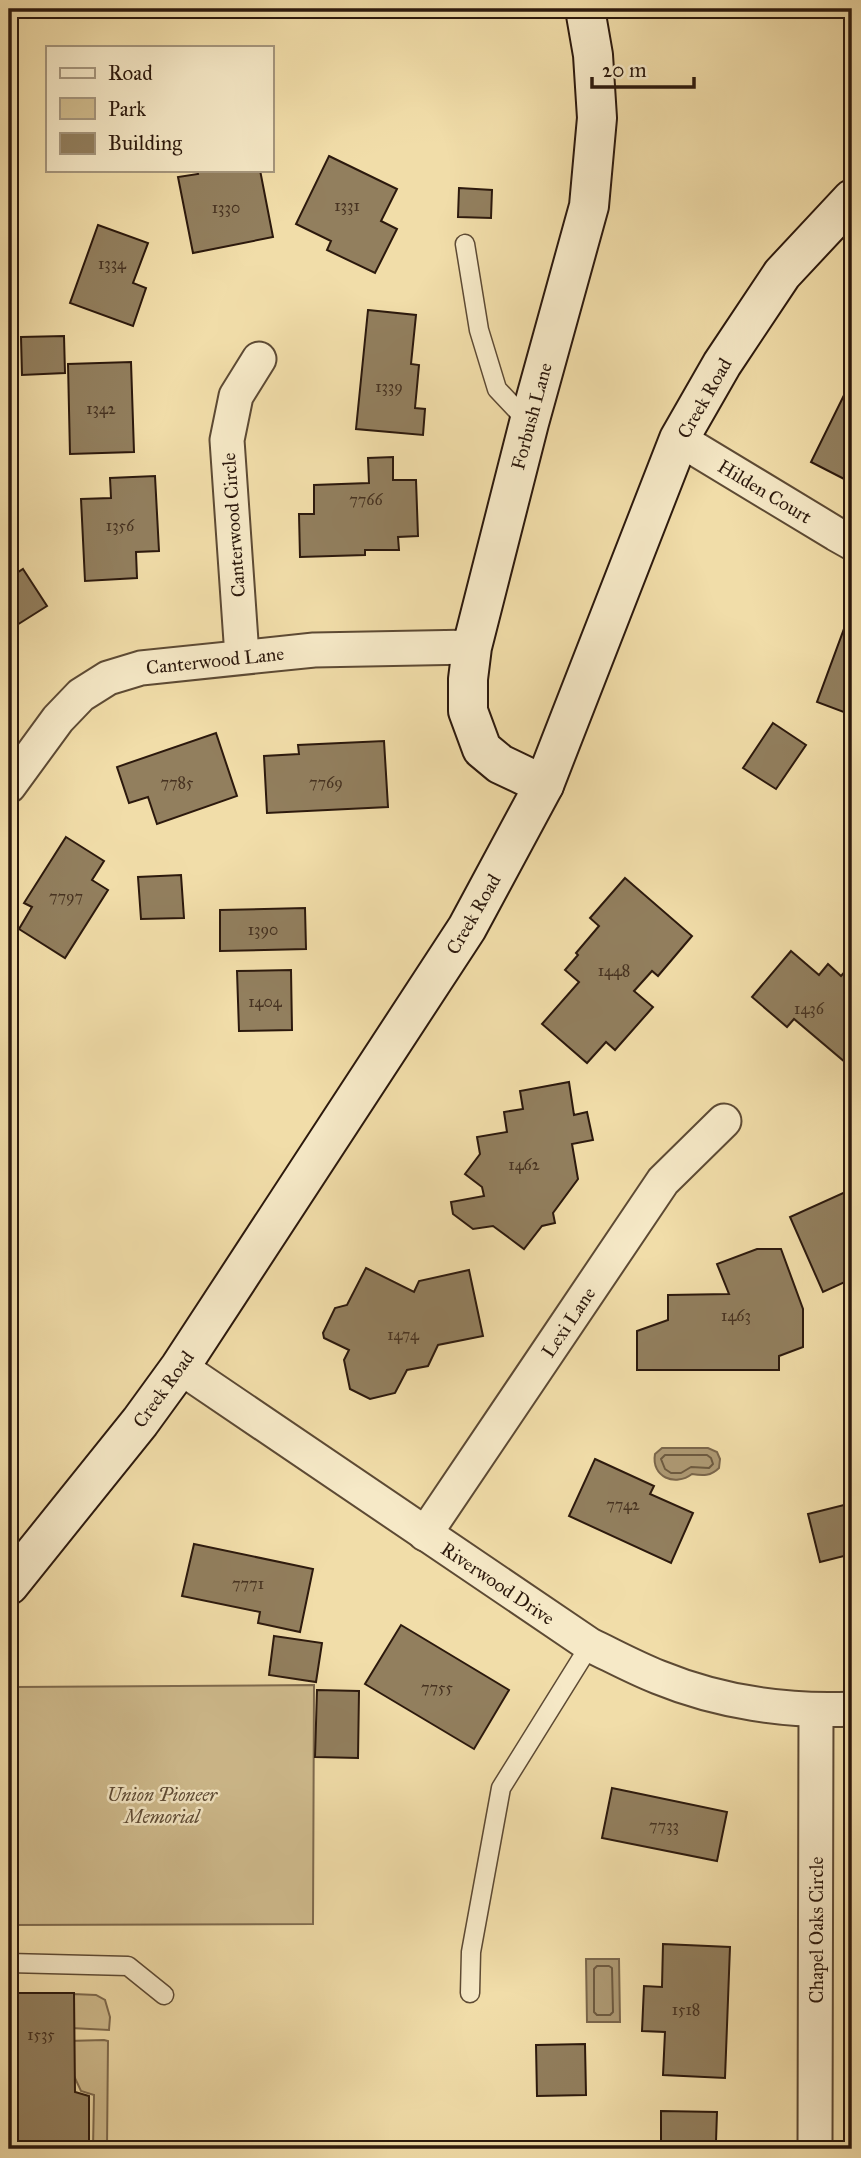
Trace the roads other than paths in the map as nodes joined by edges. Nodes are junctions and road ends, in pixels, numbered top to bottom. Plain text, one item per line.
1 (585, 9) edge
2 (852, 199) edge
3 (465, 244) dead end
4 (259, 359) dead end
5 (528, 424) junction
6 (679, 439) junction
7 (852, 543) edge
8 (472, 647) junction
9 (242, 656) junction
10 (544, 785) junction
11 (9, 786) edge
12 (724, 1121) dead end
13 (180, 1367) junction
14 (425, 1534) junction
15 (9, 1585) edge
16 (590, 1645) junction
17 (852, 1709) edge
18 (816, 1711) junction
19 (9, 1963) edge
20 (470, 1993) dead end
21 (164, 1995) dead end
22 (815, 2149) edge

1 - 5 street, Forbush Lane
2 - 6 street, Creek Road
3 - 5 lane
4 - 9 street, Canterwood Circle
5 - 8 street, Forbush Lane
6 - 7 street, Hilden Court
6 - 10 street, Creek Road
8 - 9 street, Canterwood Lane
8 - 10 street, Forbush Lane
9 - 11 street, Canterwood Lane
10 - 13 street, Creek Road
12 - 14 street, Lexi Lane
13 - 14 street, Riverwood Drive
13 - 15 street, Creek Road
14 - 16 street, Riverwood Drive
16 - 18 street, Riverwood Drive
16 - 20 lane
17 - 18 street, Riverwood Drive
18 - 22 street, Chapel Oaks Circle
19 - 21 lane

